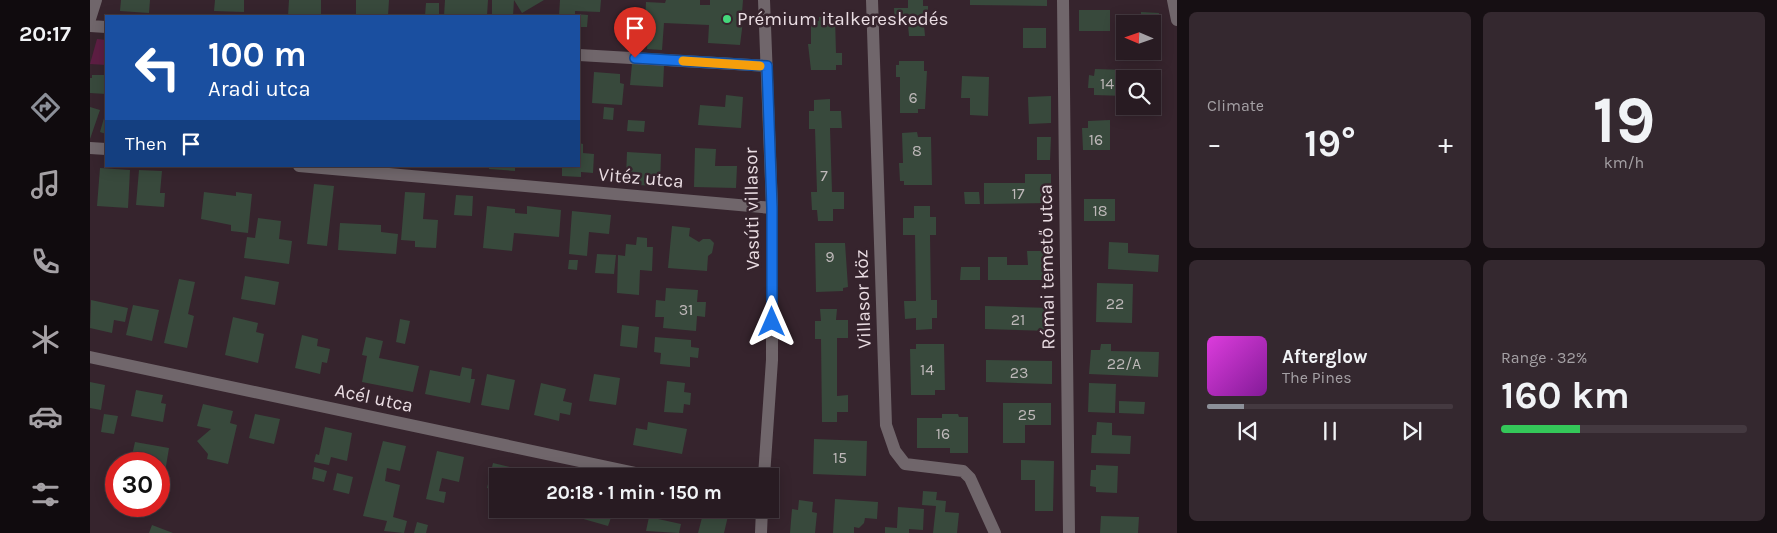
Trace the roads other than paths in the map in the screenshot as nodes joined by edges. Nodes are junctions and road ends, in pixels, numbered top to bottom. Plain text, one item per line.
1 (96, 0) edge
2 (764, 0) edge
3 (872, 0) edge
4 (1063, 0) edge
5 (1173, 0) edge
6 (90, 18) edge
7 (1176, 19) edge
8 (90, 26) edge
9 (105, 27) edge
10 (580, 55) edge
11 (767, 66) junction
12 (90, 148) edge
13 (105, 149) edge
14 (310, 167) edge
15 (772, 208) junction
16 (90, 357) edge
17 (612, 468) edge
18 (765, 468) edge
19 (762, 518) edge
20 (761, 533) edge
21 (995, 533) edge
22 (1069, 533) edge

1 - 6 street
2 - 11 street, Vasúti villasor
3 - 21 street, Villasor köz
4 - 22 street, Római temető utca
5 - 7 street
8 - 9 street
10 - 11 street
11 - 15 street, Vasúti villasor
12 - 13 street
14 - 15 street, Vitéz utca
15 - 18 street, Vasúti villasor
16 - 17 street, Acél utca
19 - 20 street

